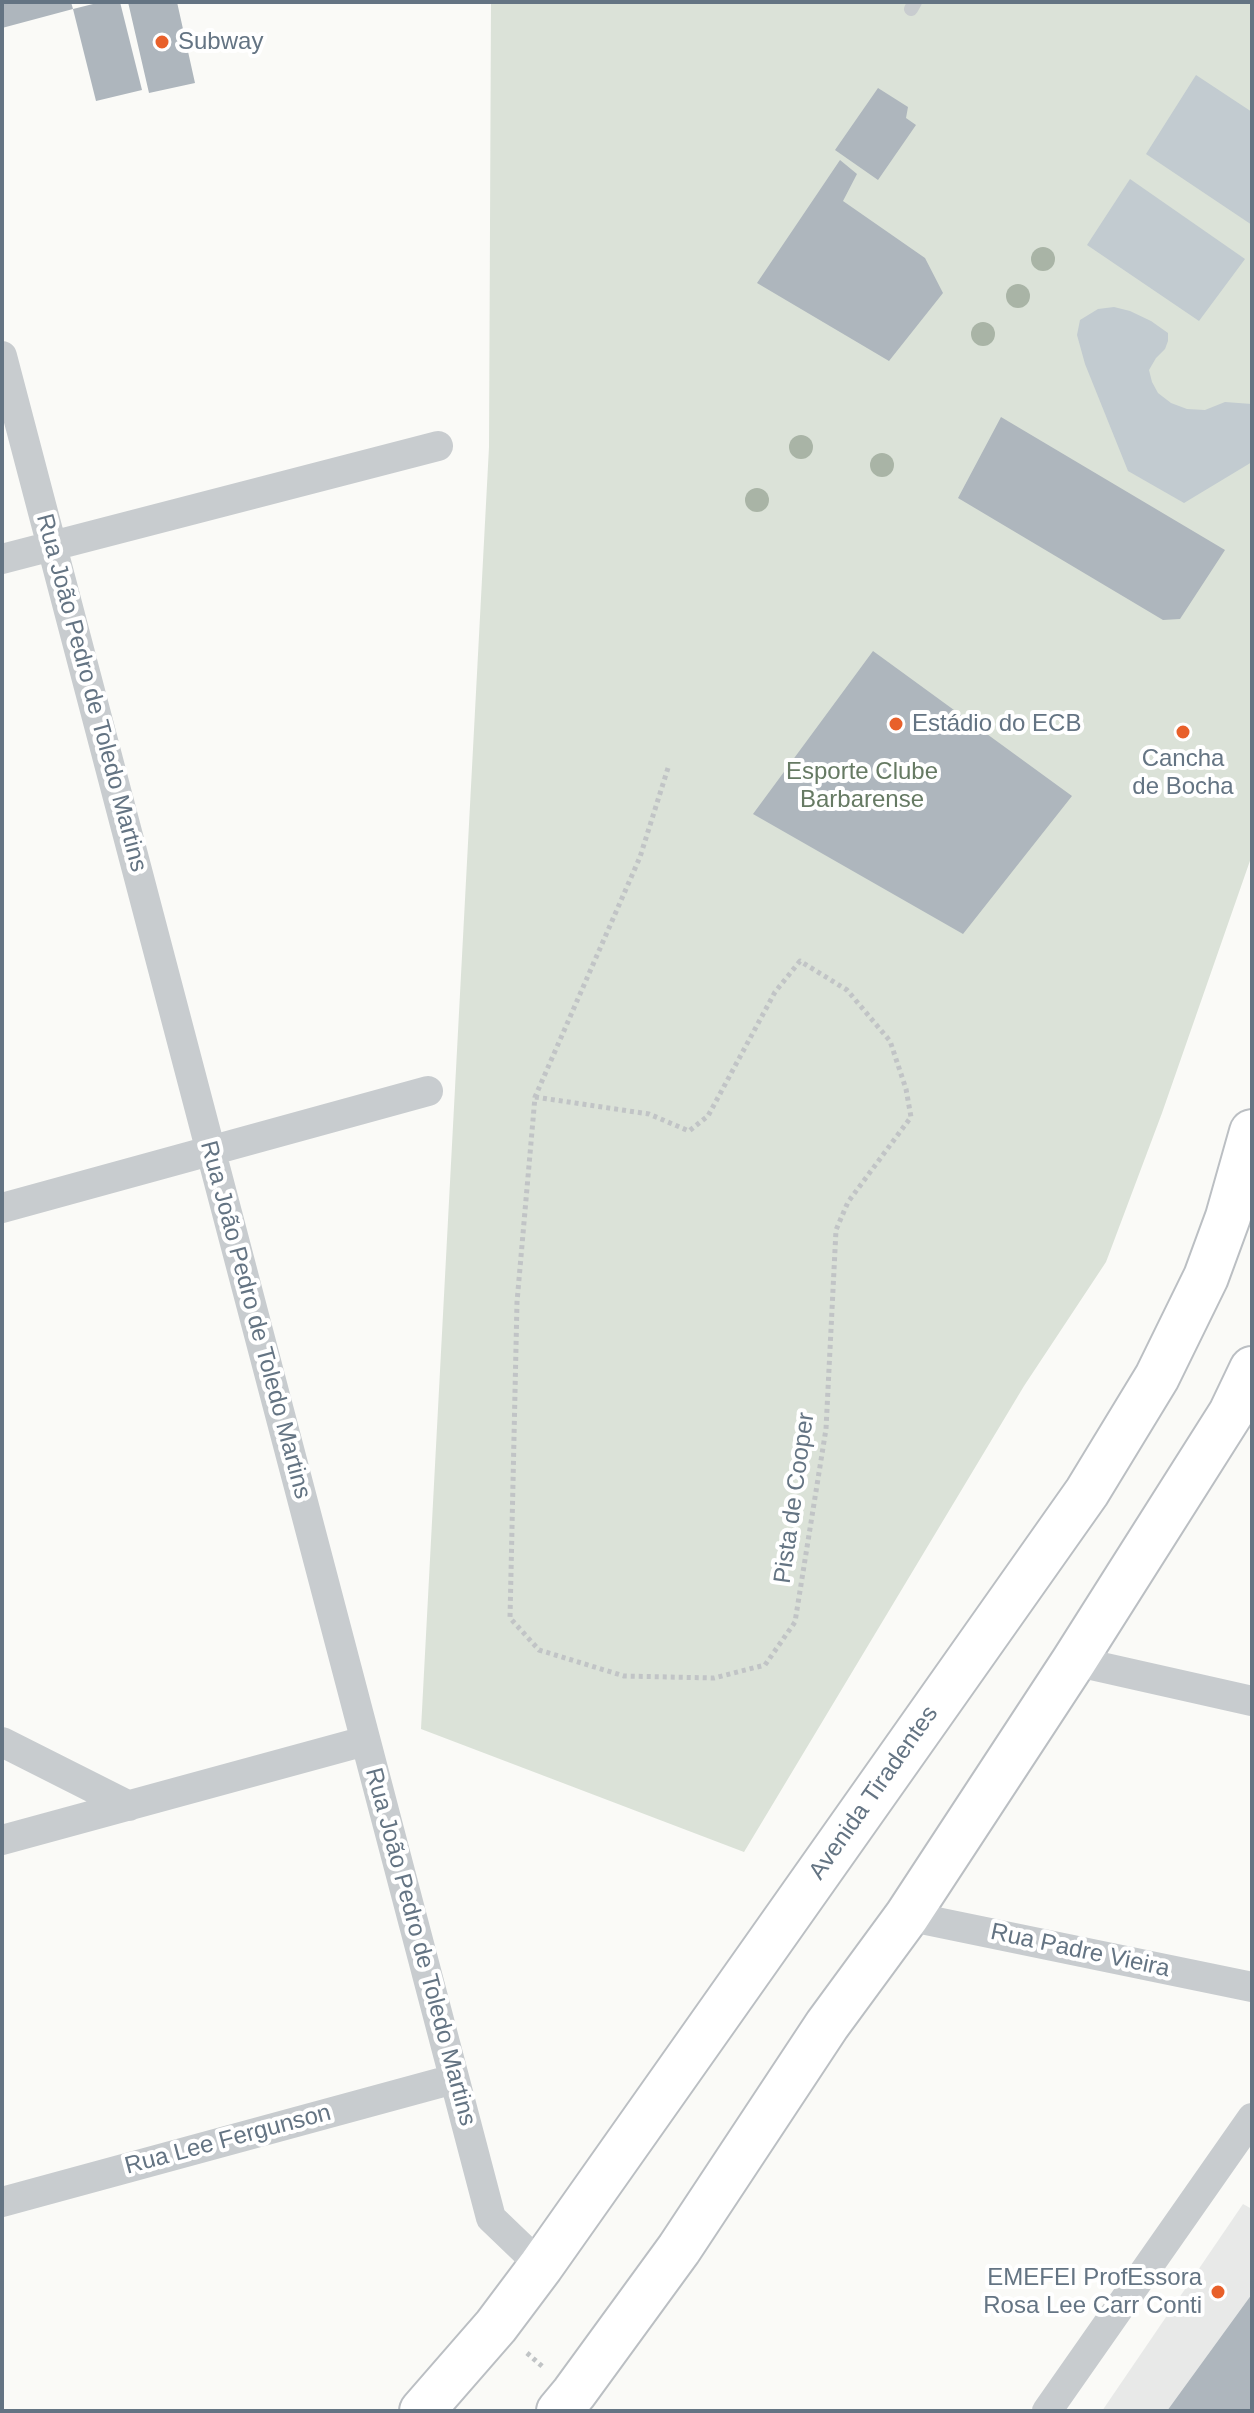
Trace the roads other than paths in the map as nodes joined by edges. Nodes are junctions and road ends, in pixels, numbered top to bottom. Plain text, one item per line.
1 (2, 356) edge
2 (438, 446) dead end
3 (52, 546) junction
4 (2, 559) edge
5 (428, 1091) dead end
6 (1252, 1134) edge
7 (211, 1150) junction
8 (2, 1208) edge
9 (1252, 1369) edge
10 (1241, 1415) edge
11 (1074, 1661) junction
12 (1252, 1701) edge
13 (365, 1741) junction
14 (2, 1742) edge
15 (129, 1806) junction
16 (2, 1840) edge
17 (907, 1916) junction
18 (1252, 1987) edge
19 (454, 2079) junction
20 (1252, 2118) edge
21 (2, 2202) edge
22 (541, 2266) junction
23 (566, 2402) edge
24 (422, 2411) edge
25 (1047, 2411) edge

1 - 3 street, Rua João Pedro de Toledo Martins
2 - 3 street
3 - 4 street
3 - 7 street, Rua João Pedro de Toledo Martins
5 - 7 street
6 - 22 main road, Avenida Tiradentes
7 - 8 street
7 - 13 street, Rua João Pedro de Toledo Martins
9 - 10 main road
10 - 11 main road
11 - 12 street
11 - 17 main road
13 - 15 street
13 - 19 street, Rua João Pedro de Toledo Martins
14 - 15 street
15 - 16 street
17 - 18 street, Rua Padre Vieira
17 - 23 main road
19 - 21 street, Rua Lee Fergunson
19 - 22 street, Rua João Pedro de Toledo Martins
20 - 25 street
22 - 24 main road, Avenida Tiradentes

